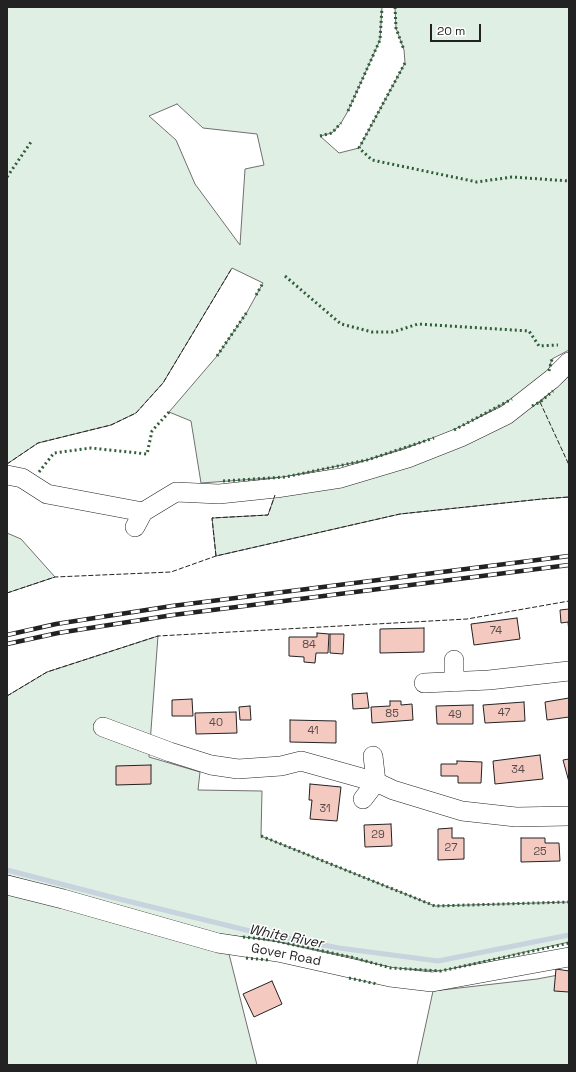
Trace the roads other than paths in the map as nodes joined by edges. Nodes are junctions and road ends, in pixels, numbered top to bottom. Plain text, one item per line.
1 (569, 362) edge
2 (7, 475) edge
3 (454, 660) dead end
4 (569, 670) edge
5 (454, 682) junction
6 (424, 683) dead end
7 (103, 727) dead end
8 (373, 756) dead end
9 (376, 782) junction
10 (363, 799) dead end
11 (569, 816) edge
12 (7, 885) edge
13 (569, 958) edge

1 - 2 street
3 - 5 street
4 - 5 street
5 - 6 street
7 - 9 street
8 - 9 street
9 - 10 street
9 - 11 street
12 - 13 street, Gover Road

